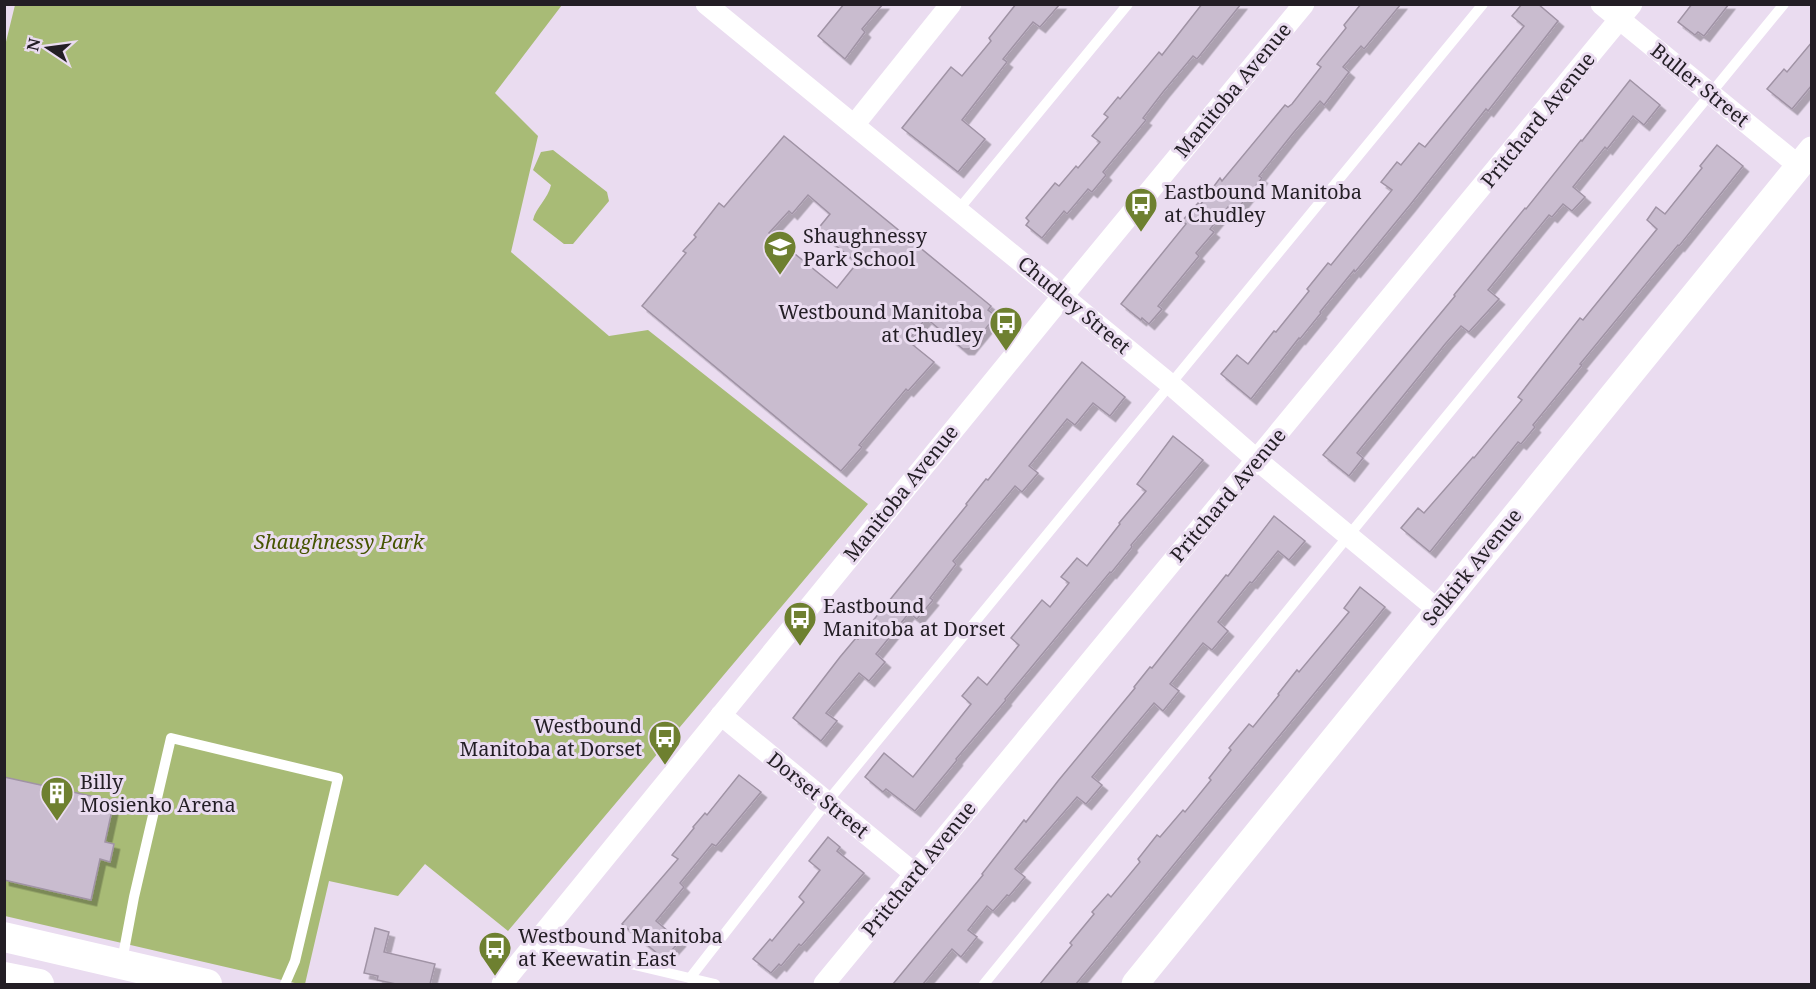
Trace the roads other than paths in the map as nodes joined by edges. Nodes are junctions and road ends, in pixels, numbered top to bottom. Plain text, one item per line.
1 (706, 4) edge
2 (951, 4) edge
3 (1128, 4) edge
4 (1304, 4) edge
5 (1483, 4) edge
6 (1601, 4) edge
7 (1784, 4) edge
8 (1626, 12) edge
9 (1710, 94) junction
10 (854, 125) junction
11 (1805, 158) edge
12 (959, 209) junction
13 (1063, 296) junction
14 (1170, 384) junction
15 (1257, 460) junction
16 (1348, 536) junction
17 (1438, 610) junction
18 (721, 715) junction
19 (827, 802) junction
20 (915, 874) junction
21 (4, 937) edge
22 (537, 942) junction
23 (122, 964) junction
24 (690, 978) junction
25 (207, 984) edge
26 (285, 984) edge
27 (502, 984) edge
28 (715, 984) edge
29 (824, 984) edge
30 (984, 984) edge
31 (1135, 984) edge

1 - 10 street, Chudley Street
2 - 10 street
3 - 12 lane
4 - 13 street, Manitoba Avenue
5 - 14 lane
6 - 8 street, Buller Street
7 - 9 lane
8 - 9 street, Buller Street
8 - 15 street, Pritchard Avenue
9 - 11 street, Buller Street
9 - 16 lane
10 - 12 street, Chudley Street
11 - 17 street, Selkirk Avenue
12 - 13 street, Chudley Street
13 - 14 street, Chudley Street
13 - 18 street, Manitoba Avenue
14 - 15 street, Chudley Street
14 - 19 lane
15 - 16 street, Chudley Street
15 - 20 street, Pritchard Avenue
16 - 17 street, Chudley Street
16 - 30 lane
17 - 31 street, Selkirk Avenue
18 - 19 street, Dorset Street
18 - 22 street, Manitoba Avenue
19 - 20 street, Dorset Street
19 - 24 lane
20 - 29 street, Pritchard Avenue
21 - 23 main road
22 - 24 lane
22 - 27 street, Manitoba Avenue
23 - 25 main road
23 - 26 lane
24 - 28 lane

